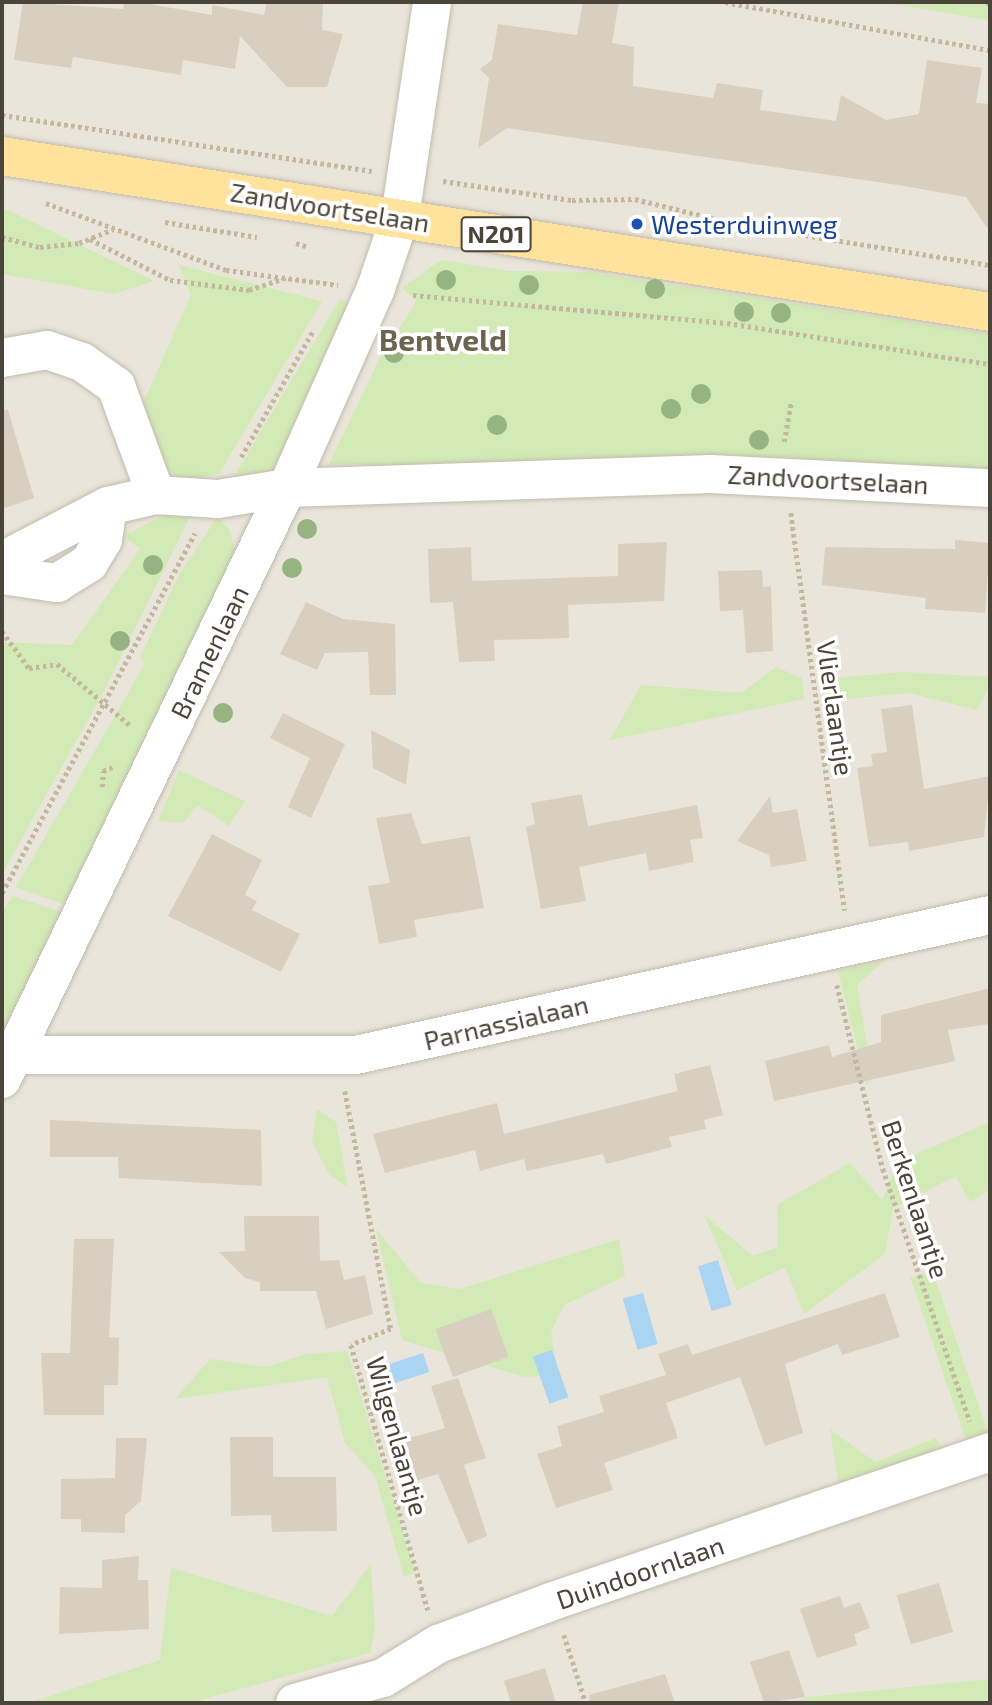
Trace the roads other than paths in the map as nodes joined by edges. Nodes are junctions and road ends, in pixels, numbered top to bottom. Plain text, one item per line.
1 (432, 2) edge
2 (2, 156) edge
3 (400, 217) junction
4 (990, 313) edge
5 (2, 358) edge
6 (287, 488) junction
7 (990, 488) edge
8 (156, 495) junction
9 (108, 506) junction
10 (2, 561) edge
11 (2, 575) edge
12 (990, 915) edge
13 (8, 1067) edge
14 (986, 1454) edge
15 (295, 1703) edge

1 - 3 street
2 - 3 main road, Zandvoortselaan / N201
3 - 4 main road, Zandvoortselaan / N201
3 - 6 street, Bramenlaan
5 - 8 street
6 - 7 street, Zandvoortselaan
6 - 8 street, Zandvoortselaan
6 - 13 street, Bramenlaan
8 - 9 street, Zandvoortselaan
9 - 10 street, Zandvoortselaan
9 - 11 street
12 - 13 street, Parnassialaan
14 - 15 street, Duindoornlaan

